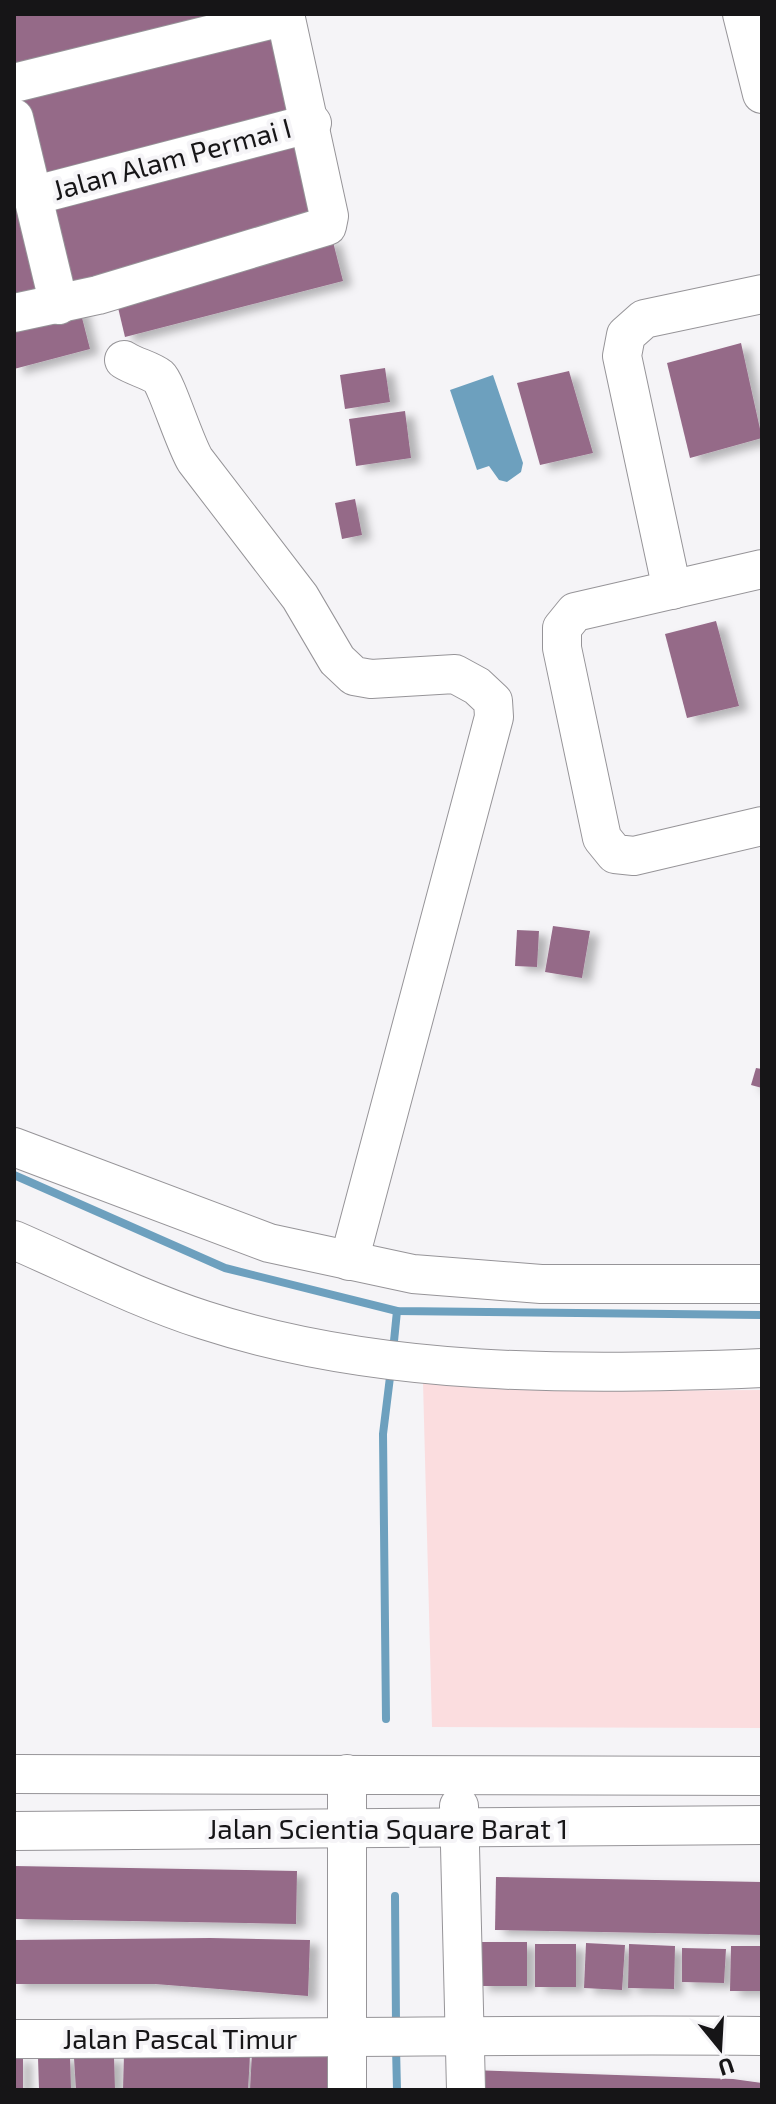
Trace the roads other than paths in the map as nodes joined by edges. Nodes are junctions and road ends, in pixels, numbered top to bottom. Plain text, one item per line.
1 (742, 14) edge
2 (286, 15) edge
3 (14, 83) edge
4 (762, 94) edge
5 (312, 123) junction
6 (15, 127) edge
7 (32, 196) junction
8 (762, 294) edge
9 (59, 305) junction
10 (14, 313) edge
11 (124, 360) dead end
12 (762, 569) edge
13 (672, 590) junction
14 (762, 826) edge
15 (14, 1147) edge
16 (14, 1240) edge
17 (349, 1261) junction
18 (762, 1284) edge
19 (762, 1368) edge
20 (14, 1774) edge
21 (347, 1774) junction
22 (458, 1775) junction
23 (762, 1776) edge
24 (762, 1825) edge
25 (345, 1829) junction
26 (460, 1830) junction
27 (14, 1831) edge
28 (464, 2033) junction
29 (762, 2036) edge
30 (359, 2038) junction
31 (14, 2039) edge
32 (347, 2090) edge
33 (466, 2090) edge

1 - 4 street
2 - 3 street
2 - 5 street
5 - 7 street, Jalan Alam Permai I
5 - 9 street
6 - 7 street
7 - 9 street
8 - 13 street
9 - 10 street
11 - 17 street
12 - 13 street
13 - 14 street
15 - 17 street
16 - 19 street
17 - 18 street
20 - 21 street, Jalan Scientia Square Barat 1
21 - 22 street, Jalan Scientia Square Barat 1
21 - 25 street
22 - 23 street, Jalan Scientia Square Barat 1
22 - 26 street
24 - 26 street, Jalan Scientia Square Barat 1
25 - 26 street, Jalan Scientia Square Barat 1
25 - 27 street, Jalan Scientia Square Barat 1
25 - 30 street
26 - 28 street
28 - 29 street, Jalan Pascal Timur
28 - 30 street, Jalan Pascal Timur
28 - 33 street
30 - 31 street, Jalan Pascal Timur
30 - 32 street

